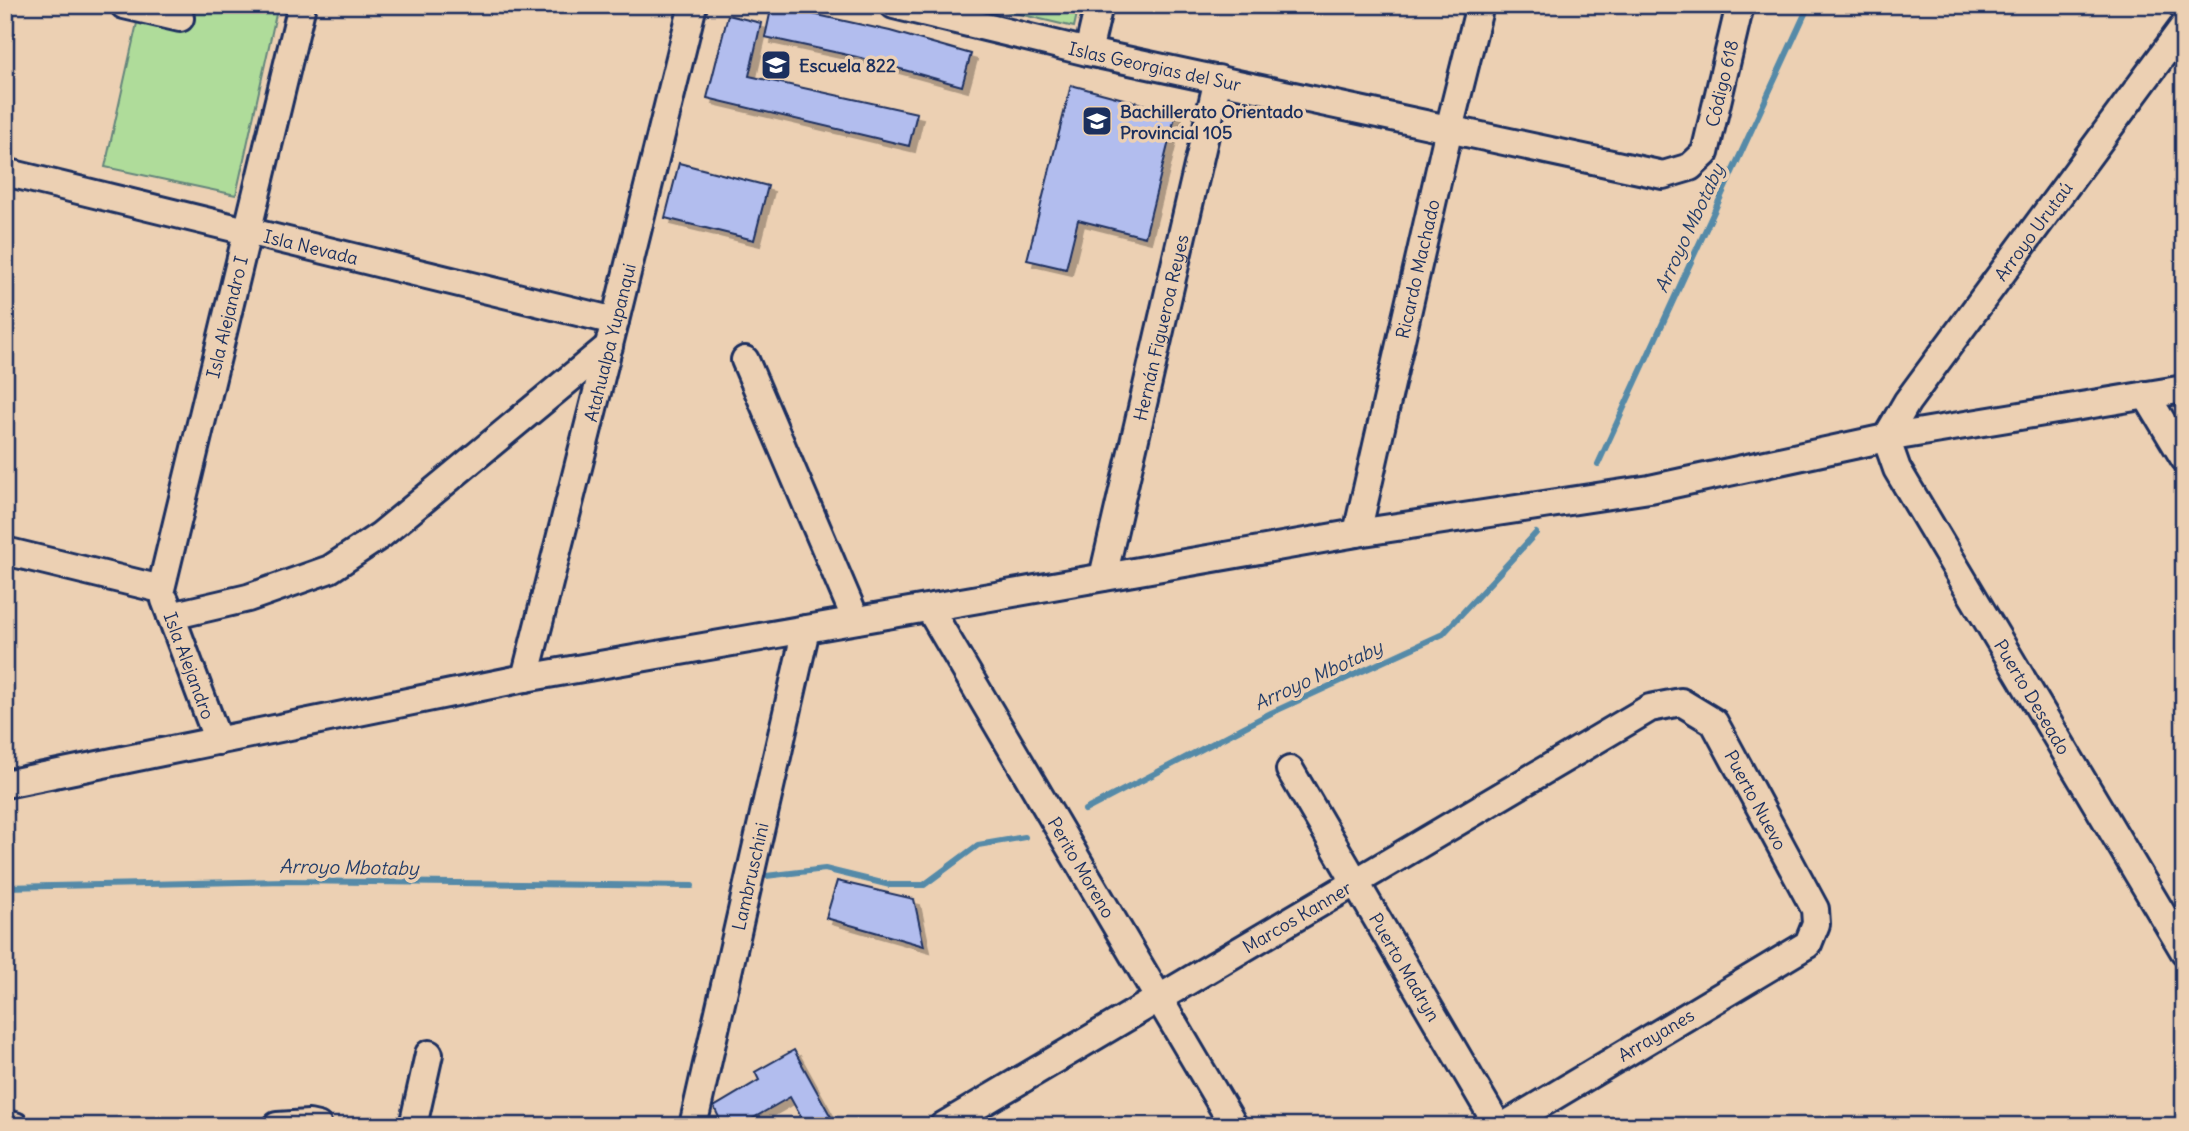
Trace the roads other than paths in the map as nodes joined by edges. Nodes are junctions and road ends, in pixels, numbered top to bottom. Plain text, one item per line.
1 (124, 5) edge
2 (302, 5) edge
3 (692, 5) edge
4 (894, 5) edge
5 (1099, 5) edge
6 (1480, 5) edge
7 (1740, 5) edge
8 (180, 18) dead end
9 (2184, 26) edge
10 (1088, 52) junction
11 (1218, 79) junction
12 (1449, 129) junction
13 (5, 172) edge
14 (1663, 175) joint
15 (248, 231) junction
16 (612, 334) junction
17 (745, 360) dead end
18 (2184, 389) edge
19 (2146, 395) junction
20 (1886, 438) junction
21 (2184, 458) edge
22 (1357, 533) junction
23 (5, 551) edge
24 (1103, 577) junction
25 (161, 589) junction
26 (929, 608) junction
27 (171, 615) junction
28 (856, 620) junction
29 (806, 629) junction
30 (525, 678) junction
31 (1650, 708) joint
32 (218, 741) junction
33 (1290, 770) dead end
34 (5, 784) edge
35 (1356, 883) junction
36 (1808, 944) joint
37 (2184, 951) edge
38 (1158, 999) junction
39 (429, 1054) dead end
40 (5, 1124) edge
41 (15, 1126) edge
42 (277, 1126) edge
43 (317, 1126) edge
44 (413, 1126) edge
45 (693, 1126) edge
46 (943, 1126) edge
47 (1234, 1126) edge
48 (1498, 1126) edge
49 (1504, 1126) edge

1 - 8 street
2 - 15 street, Isla Alejandro I
3 - 16 street, Atahualpa Yupanqui
4 - 10 street, Islas Georgias del Sur
5 - 10 street
6 - 12 street, Ricardo Machado
7 - 14 street, Código 618
9 - 20 street, Arroyo Urutaú
10 - 11 street, Islas Georgias del Sur
11 - 12 street, Islas Georgias del Sur
11 - 24 street, Hernán Figueroa Reyes
12 - 14 street, Islas Georgias del Sur
12 - 22 street, Ricardo Machado
13 - 15 street, Isla Nevada
15 - 16 street, Isla Nevada
15 - 25 street, Isla Alejandro I
16 - 27 street
16 - 30 street, Atahualpa Yupanqui
17 - 28 street
18 - 19 street
19 - 20 street
19 - 21 street
20 - 22 street
20 - 37 street, Puerto Deseado
22 - 24 street
23 - 25 street
24 - 26 street
25 - 27 street, Isla Alejandro
26 - 28 street
26 - 38 street, Perito Moreno
27 - 32 street, Isla Alejandro
28 - 29 street
29 - 30 street
29 - 45 street, Lambruschini
30 - 32 street
31 - 35 street, Marcos Kanner
31 - 36 street, Puerto Nuevo
32 - 34 street
33 - 35 street, Puerto Madryn
35 - 38 street, Marcos Kanner
35 - 48 street, Puerto Madryn
36 - 49 street, Arrayanes
38 - 46 street, Marcos Kanner
38 - 47 street, Perito Moreno
39 - 44 street
40 - 41 street
42 - 43 street

